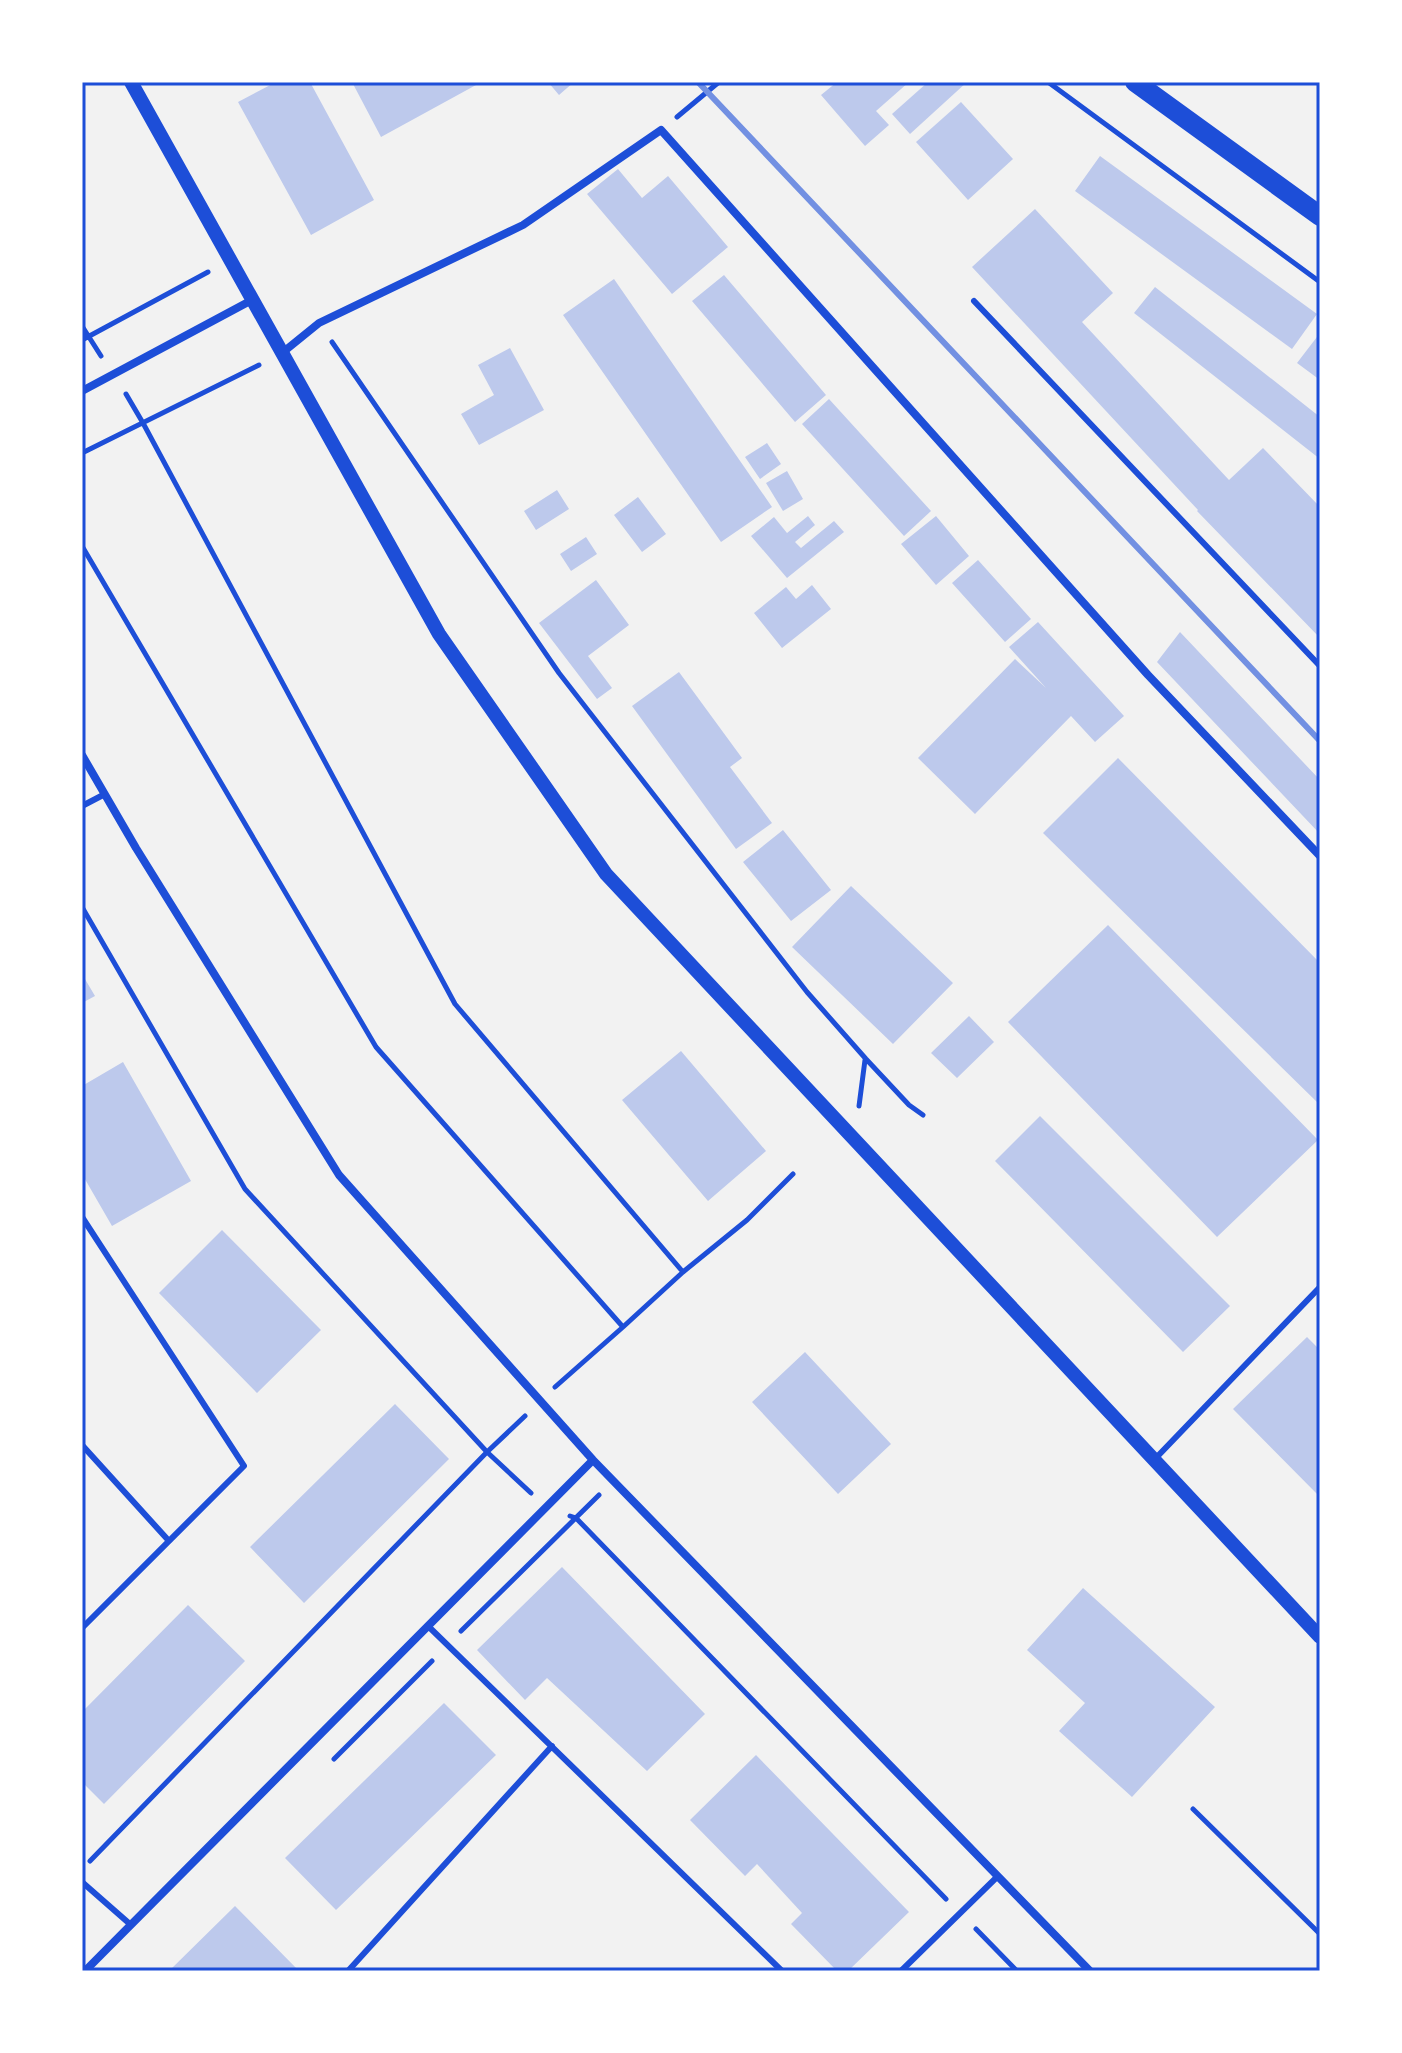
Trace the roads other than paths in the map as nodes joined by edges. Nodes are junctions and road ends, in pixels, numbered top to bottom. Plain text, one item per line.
1 (131, 82) edge
2 (1135, 82) edge
3 (1319, 213) edge
4 (252, 300) junction
5 (974, 301) dead end
6 (282, 353) junction
7 (82, 391) edge
8 (1320, 666) edge
9 (82, 755) edge
10 (105, 794) junction
11 (82, 806) edge
12 (1320, 856) edge
13 (82, 1217) edge
14 (1320, 1287) edge
15 (82, 1445) edge
16 (593, 1460) junction
17 (1154, 1460) junction
18 (169, 1541) junction
19 (428, 1626) junction
20 (82, 1628) edge
21 (1320, 1637) edge
22 (552, 1746) junction
23 (998, 1876) junction
24 (82, 1882) edge
25 (131, 1925) junction
26 (85, 1971) edge
27 (348, 1971) edge
28 (782, 1971) edge
29 (901, 1971) edge
30 (1090, 1971) edge

1 - 4 street
2 - 3 main road
4 - 6 street
4 - 7 street
5 - 8 lane
6 - 12 street
6 - 17 street
9 - 10 street
10 - 11 lane
10 - 16 street
13 - 18 lane
14 - 17 lane
15 - 18 lane
16 - 19 street
16 - 23 street
17 - 21 street
18 - 20 lane
19 - 22 lane
19 - 25 street
22 - 27 lane
22 - 28 lane
23 - 29 lane
23 - 30 street
24 - 25 lane
25 - 26 street

